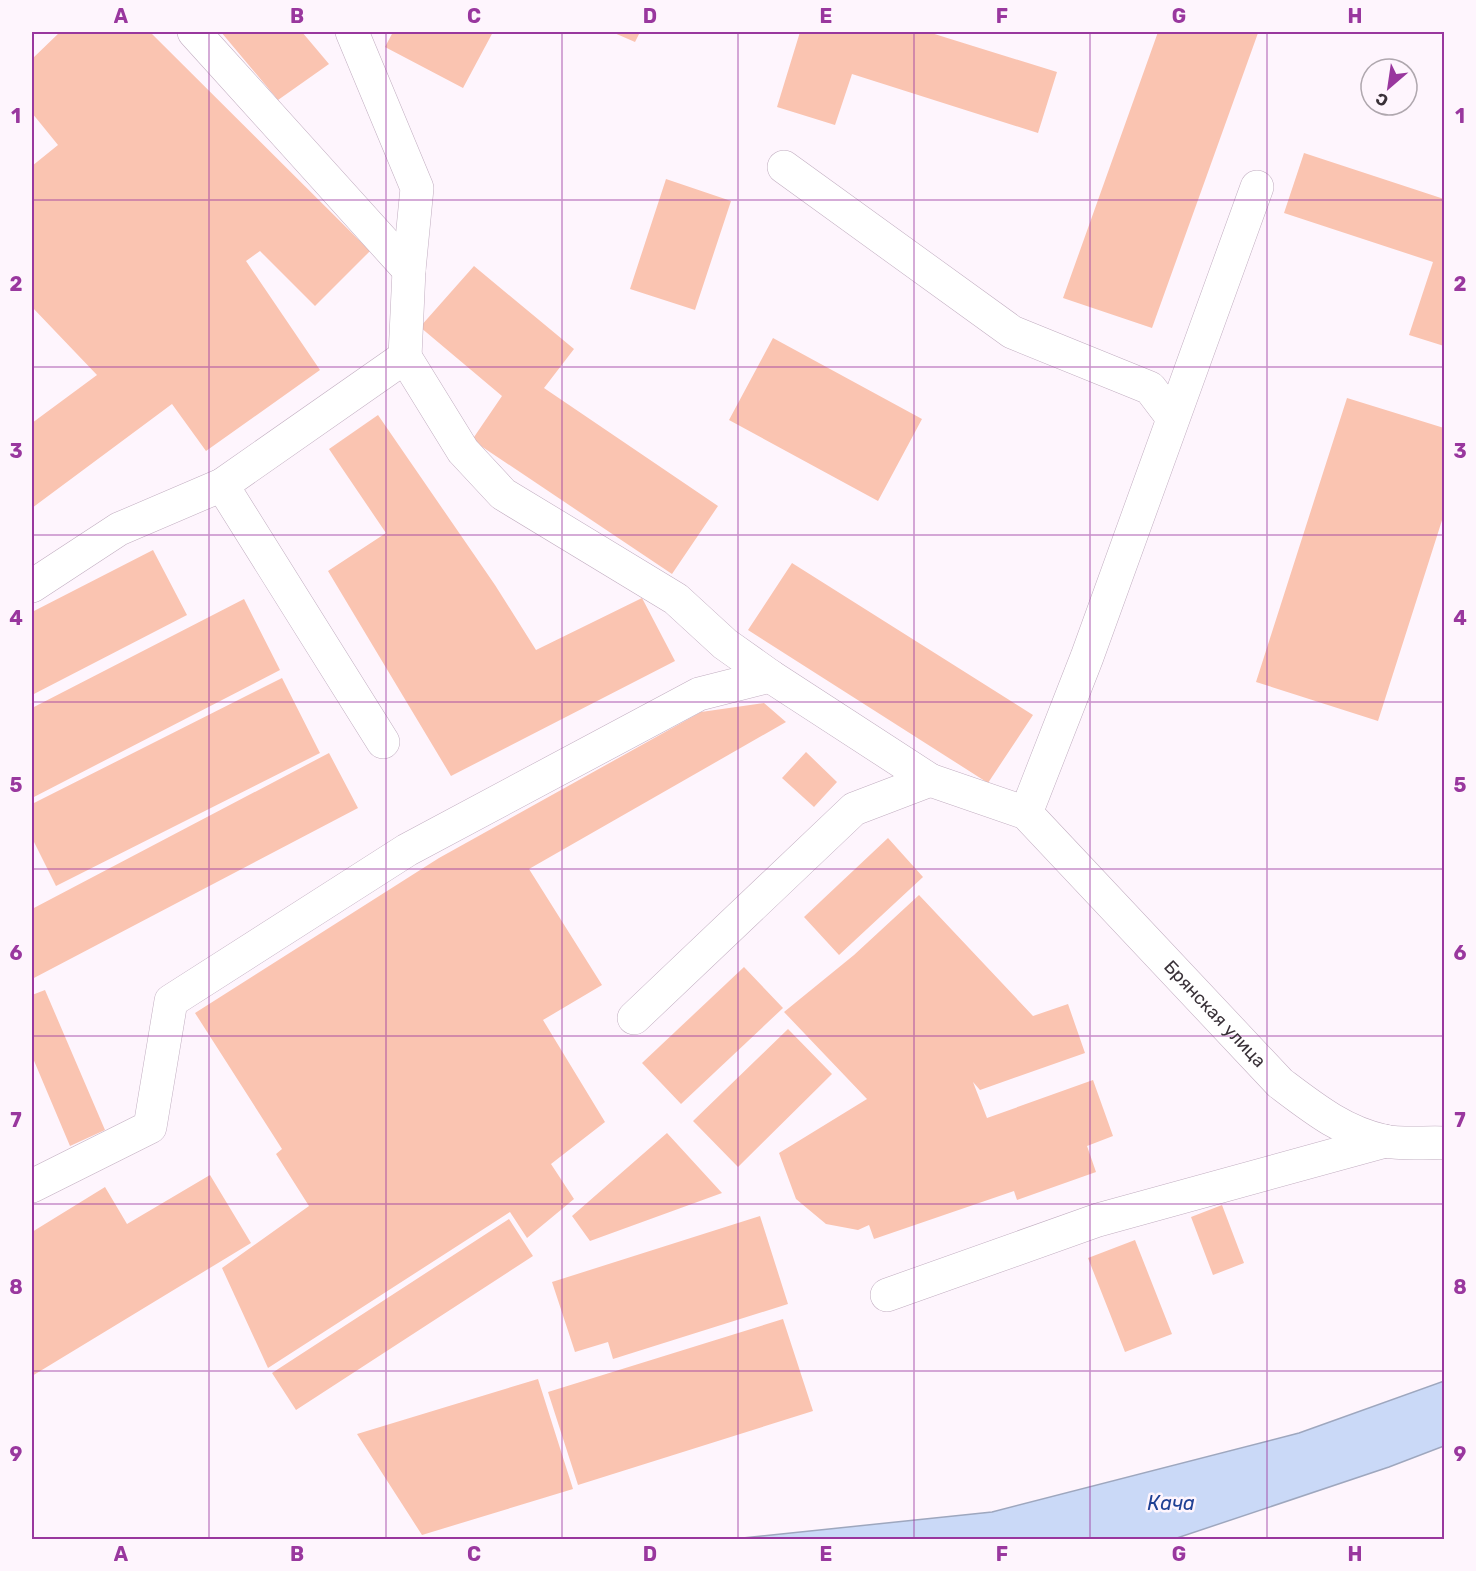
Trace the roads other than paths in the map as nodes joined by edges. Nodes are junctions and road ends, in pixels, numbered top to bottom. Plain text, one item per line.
1 (194, 32) edge
2 (352, 32) edge
3 (784, 166) dead end
4 (1257, 187) dead end
5 (409, 270) junction
6 (405, 357) junction
7 (1172, 417) junction
8 (222, 484) junction
9 (32, 586) edge
10 (770, 676) junction
11 (383, 742) dead end
12 (930, 780) junction
13 (1026, 813) junction
14 (634, 1018) dead end
15 (1385, 1141) junction
16 (1444, 1143) edge
17 (32, 1186) edge
18 (887, 1295) dead end

1 - 5 street
2 - 5 street
3 - 7 street
4 - 7 street
5 - 6 street
6 - 8 street
6 - 10 street
7 - 13 street
8 - 9 street
8 - 11 street
10 - 12 street
10 - 17 street
12 - 13 street
12 - 14 street
13 - 15 street, Брянская улица
15 - 16 street, Брянская улица
15 - 18 street

